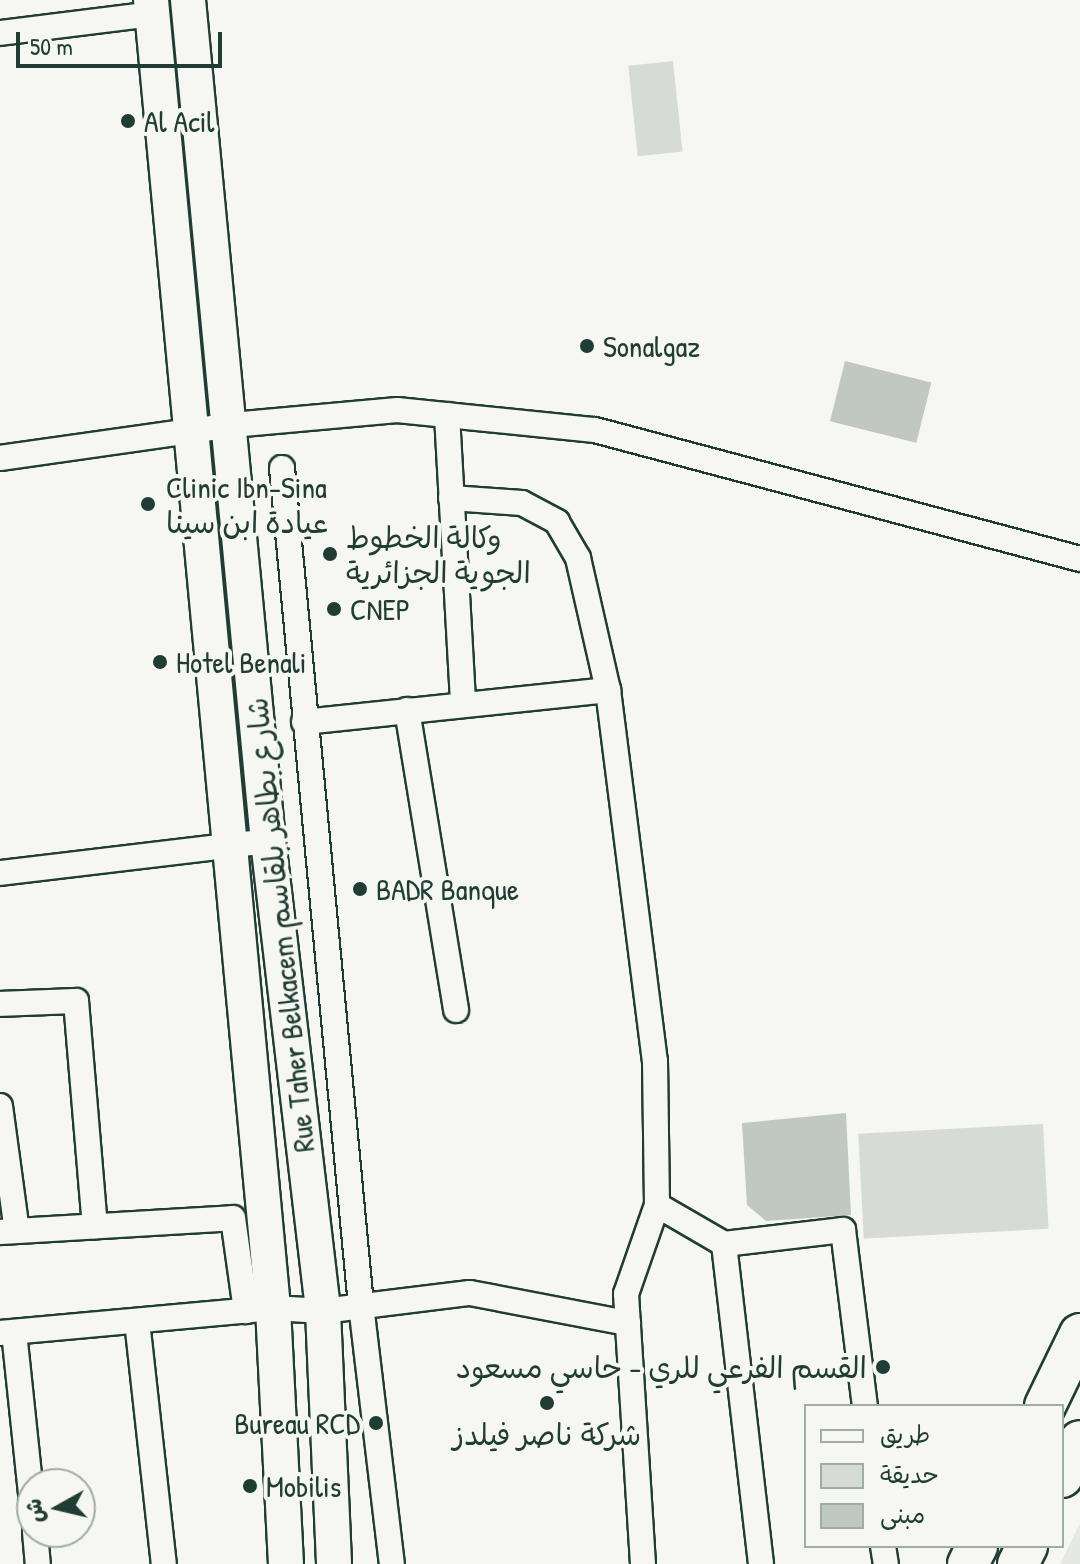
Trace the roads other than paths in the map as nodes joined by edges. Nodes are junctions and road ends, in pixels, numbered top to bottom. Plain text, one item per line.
1 (188, 0) edge
2 (151, 7) edge
3 (0, 33) edge
4 (447, 415) junction
5 (232, 425) junction
6 (189, 432) junction
7 (0, 458) edge
8 (282, 468) dead end
9 (451, 498) junction
10 (1080, 559) edge
11 (608, 690) junction
12 (463, 704) junction
13 (407, 710) junction
14 (304, 722) junction
15 (268, 841) junction
16 (229, 846) junction
17 (0, 873) edge
18 (0, 1004) edge
19 (456, 1010) dead end
20 (0, 1106) edge
21 (657, 1205) junction
22 (95, 1226) junction
23 (8, 1231) edge
24 (724, 1244) junction
25 (361, 1305) junction
26 (260, 1310) junction
27 (323, 1311) junction
28 (137, 1321) junction
29 (628, 1323) junction
30 (7, 1332) edge
31 (1080, 1334) edge
32 (865, 1404) edge
33 (1046, 1404) edge
34 (1080, 1441) edge
35 (27, 1468) edge
36 (1064, 1473) edge
37 (164, 1564) edge
38 (286, 1564) edge
39 (334, 1564) edge
40 (392, 1564) edge
41 (643, 1564) edge
42 (761, 1564) edge

1 - 5 main road, Rue Taher Belkacem شارع بطاهر بلقاسم
2 - 3 street
2 - 6 main road, Rue Taher Belkacem شارع بطاهر بلقاسم
4 - 5 street
4 - 9 street
4 - 10 street
5 - 6 street
5 - 15 main road, Rue Taher Belkacem شارع بطاهر بلقاسم
6 - 7 street
6 - 16 main road, Rue Taher Belkacem شارع بطاهر بلقاسم
8 - 14 street
9 - 11 street
9 - 12 street
11 - 12 street
11 - 21 street
12 - 13 street
13 - 14 street
13 - 19 street
14 - 25 street
15 - 16 street
15 - 27 main road, Rue Taher Belkacem شارع بطاهر بلقاسم
16 - 17 street
16 - 26 main road, Rue Taher Belkacem شارع بطاهر بلقاسم
18 - 22 street
20 - 23 street
21 - 24 street
21 - 29 street
22 - 23 street
22 - 26 street
24 - 32 street
24 - 42 street
25 - 27 street
25 - 29 street
25 - 40 street
26 - 27 street
26 - 28 street
26 - 38 main road, Rue Taher Belkacem شارع بطاهر بلقاسم
27 - 39 main road, Rue Taher Belkacem شارع بطاهر بلقاسم
28 - 30 street
28 - 37 street
29 - 41 street
30 - 35 street
31 - 33 highway
34 - 36 highway

